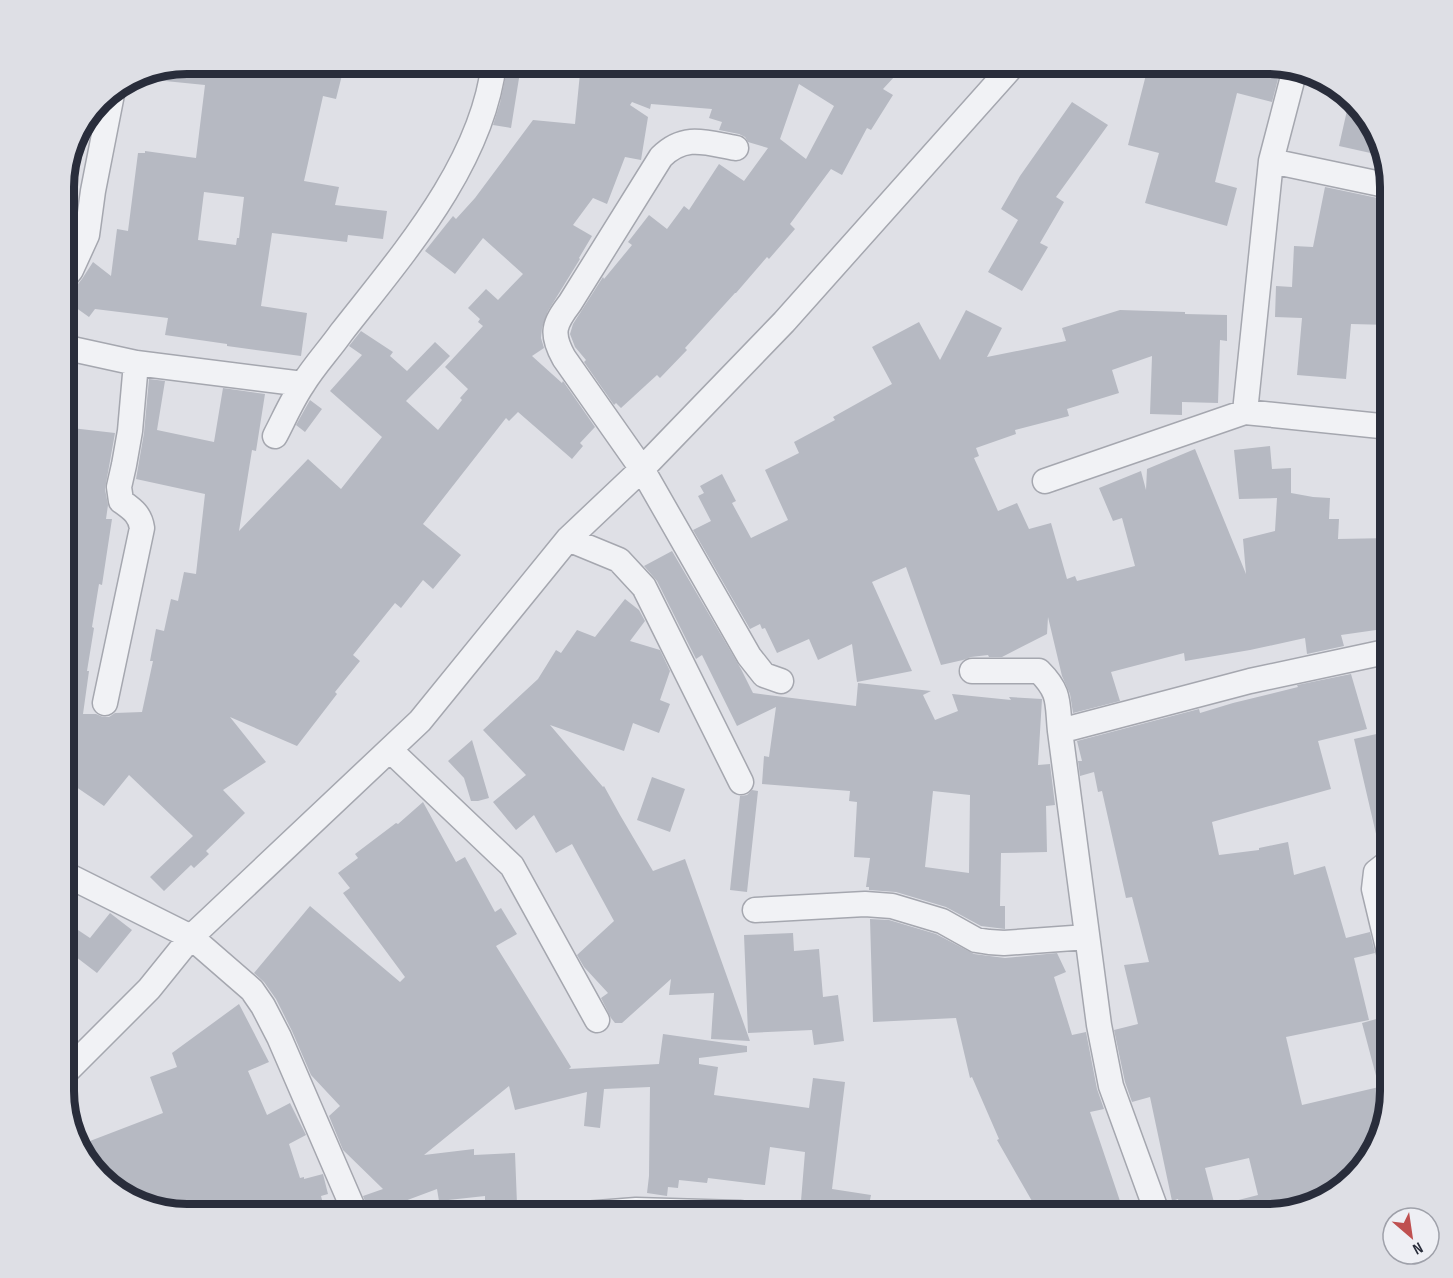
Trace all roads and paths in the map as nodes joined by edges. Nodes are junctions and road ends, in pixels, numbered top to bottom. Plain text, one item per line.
1 (492, 74) edge
2 (1005, 74) edge
3 (1293, 77) edge
4 (110, 104) edge
5 (736, 148) dead end
6 (1271, 160) junction
7 (1379, 184) edge
8 (74, 263) edge
9 (74, 349) edge
10 (136, 363) junction
11 (303, 384) junction
12 (1245, 412) junction
13 (1379, 426) edge
14 (275, 436) dead end
15 (642, 469) junction
16 (1045, 481) dead end
17 (568, 539) junction
18 (1380, 653) edge
19 (972, 670) dead end
20 (781, 681) dead end
21 (105, 703) dead end
22 (1059, 730) junction
23 (390, 750) junction
24 (741, 782) dead end
25 (1380, 869) edge
26 (74, 879) edge
27 (755, 910) dead end
28 (1380, 913) edge
29 (190, 937) junction
30 (1087, 937) junction
31 (597, 1020) dead end
32 (74, 1064) edge
33 (351, 1204) edge
34 (1154, 1204) edge

1 - 11 street
2 - 15 street
3 - 6 street
4 - 8 street
5 - 15 street
6 - 7 street
6 - 12 street
9 - 10 street
10 - 11 street
10 - 21 street
11 - 14 street
12 - 13 street
12 - 16 street
15 - 17 street
15 - 20 street
17 - 23 street
17 - 24 street
18 - 22 street
19 - 22 street
22 - 30 street
23 - 29 street
23 - 31 street
25 - 28 street
26 - 29 street
27 - 30 street
29 - 32 street
29 - 33 street
30 - 34 street

